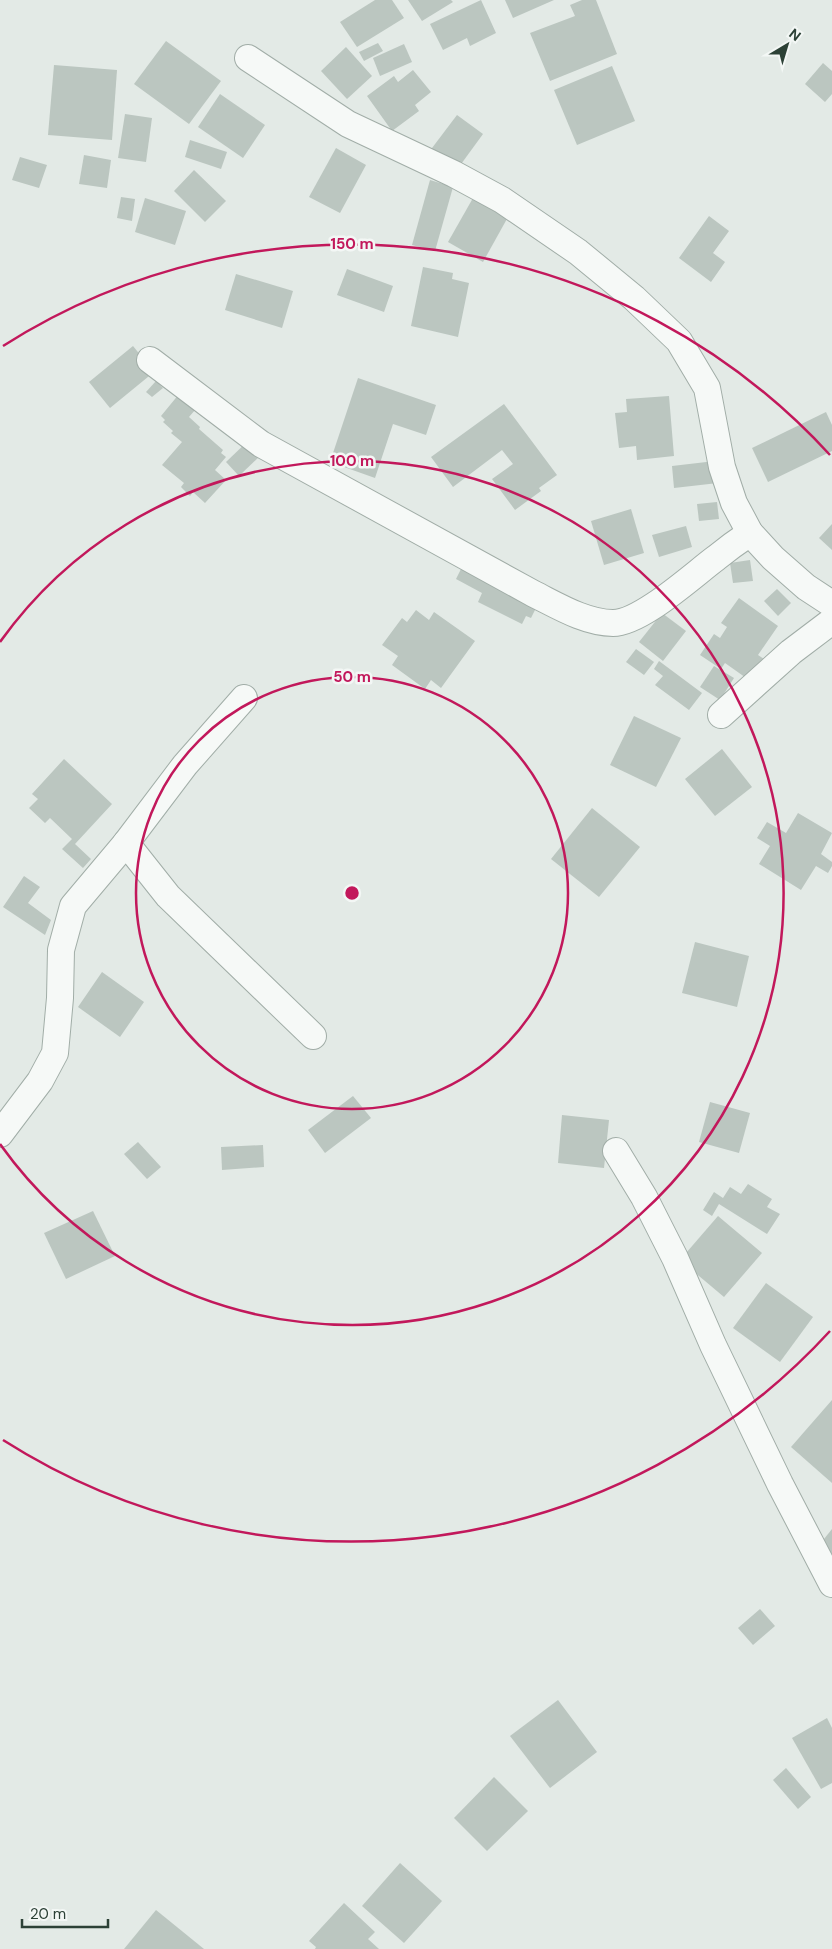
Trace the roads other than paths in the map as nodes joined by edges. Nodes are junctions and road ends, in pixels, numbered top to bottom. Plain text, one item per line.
1 (248, 58) dead end
2 (150, 360) dead end
3 (750, 533) junction
4 (832, 604) edge
5 (832, 621) edge
6 (244, 698) dead end
7 (721, 715) dead end
8 (126, 843) junction
9 (312, 1036) dead end
10 (0, 1134) edge
11 (616, 1150) dead end
12 (832, 1584) edge

1 - 3 street
2 - 3 street
3 - 4 street
5 - 7 street
6 - 8 street
8 - 9 street
8 - 10 street
11 - 12 street

